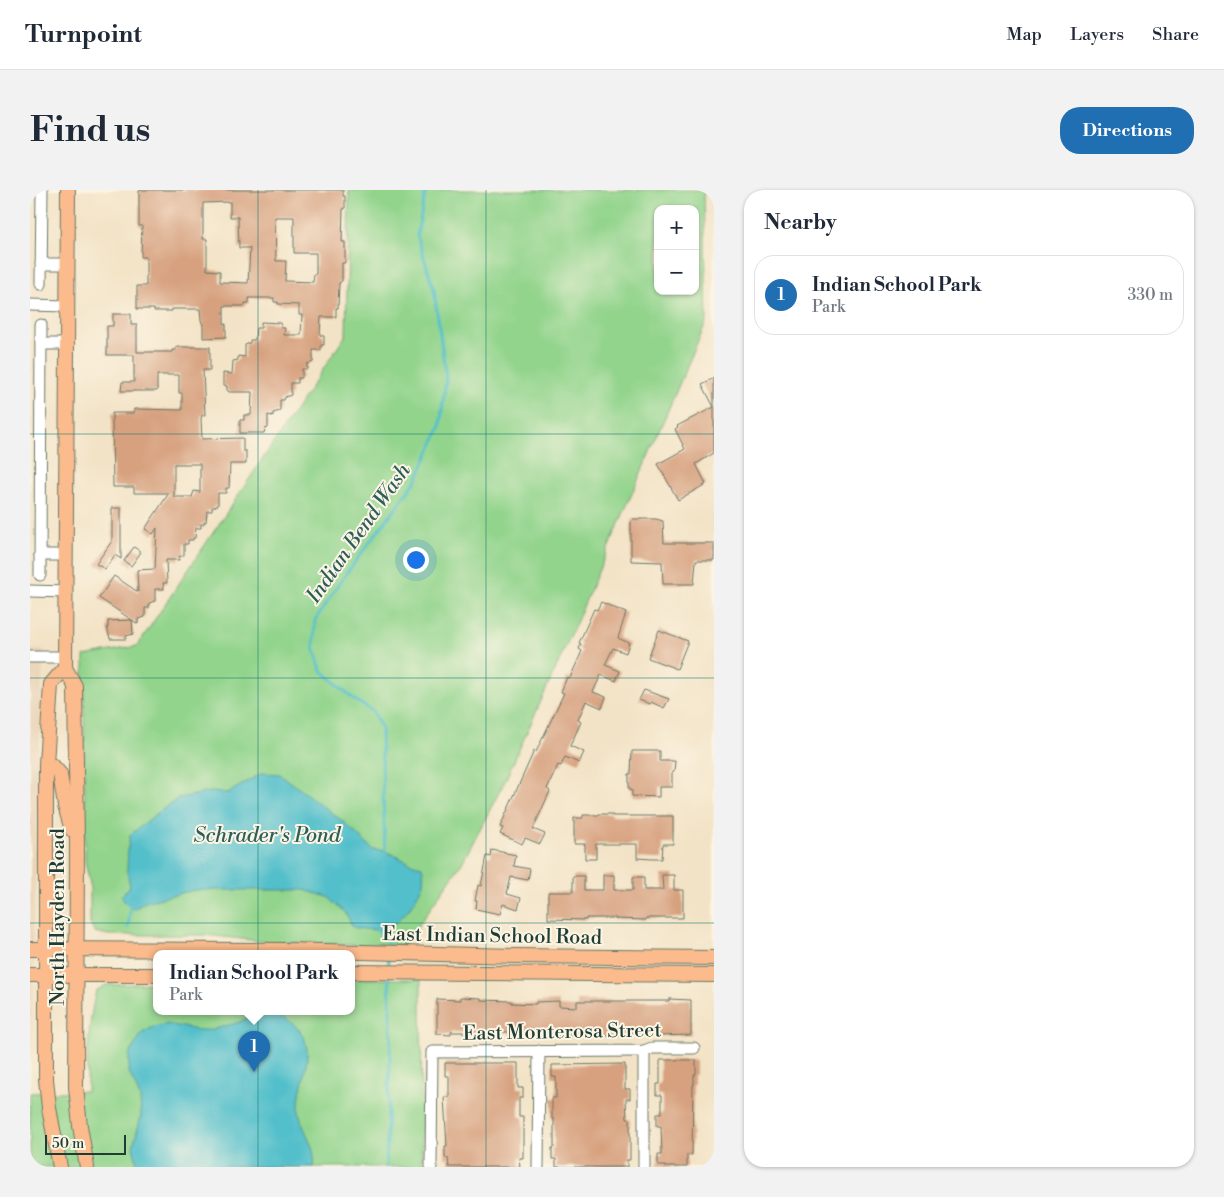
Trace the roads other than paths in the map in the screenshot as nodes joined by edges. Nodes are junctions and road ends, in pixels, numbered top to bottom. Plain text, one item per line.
1 (42, 190) edge
2 (68, 190) edge
3 (41, 264) junction
4 (68, 264) junction
5 (41, 284) dead end
6 (30, 305) edge
7 (67, 306) junction
8 (40, 325) dead end
9 (40, 344) junction
10 (68, 344) junction
11 (40, 555) junction
12 (66, 555) junction
13 (40, 575) dead end
14 (30, 591) edge
15 (66, 592) junction
16 (30, 657) edge
17 (65, 662) junction
18 (46, 765) junction
19 (77, 845) junction
20 (30, 949) edge
21 (46, 949) junction
22 (76, 949) junction
23 (285, 950) edge
24 (355, 953) edge
25 (714, 958) edge
26 (355, 972) edge
27 (30, 975) edge
28 (46, 975) junction
29 (77, 975) junction
30 (153, 975) edge
31 (714, 975) edge
32 (694, 1048) dead end
33 (539, 1051) junction
34 (644, 1051) junction
35 (60, 1167) edge
36 (87, 1167) edge
37 (431, 1167) edge
38 (538, 1167) edge
39 (644, 1167) edge

1 - 3 street
2 - 4 main road, North Hayden Road
3 - 4 street
3 - 5 street
4 - 7 main road, North Hayden Road
6 - 7 street
7 - 10 main road, North Hayden Road
8 - 9 street
9 - 10 street
9 - 11 street
10 - 12 main road, North Hayden Road
11 - 12 street
11 - 13 street
12 - 15 main road, North Hayden Road
14 - 15 street
15 - 17 main road, North Hayden Road
16 - 17 street
17 - 18 main road, North Hayden Road
17 - 19 main road, North Hayden Road
18 - 19 main road
18 - 21 main road, North Hayden Road
19 - 22 main road, North Hayden Road
20 - 21 main road, East Indian School Road
21 - 22 main road, East Indian School Road
21 - 28 main road, North Hayden Road
22 - 23 main road, East Indian School Road
22 - 29 main road, North Hayden Road
24 - 25 main road, East Indian School Road
26 - 31 main road, East Indian School Road
27 - 28 main road
28 - 29 main road
28 - 35 main road, North Hayden Road
29 - 30 main road
29 - 36 main road, North Hayden Road
32 - 34 street, East Monterosa Street
33 - 34 street, East Monterosa Street
33 - 37 street, East Monterosa Street
33 - 38 street
34 - 39 street

